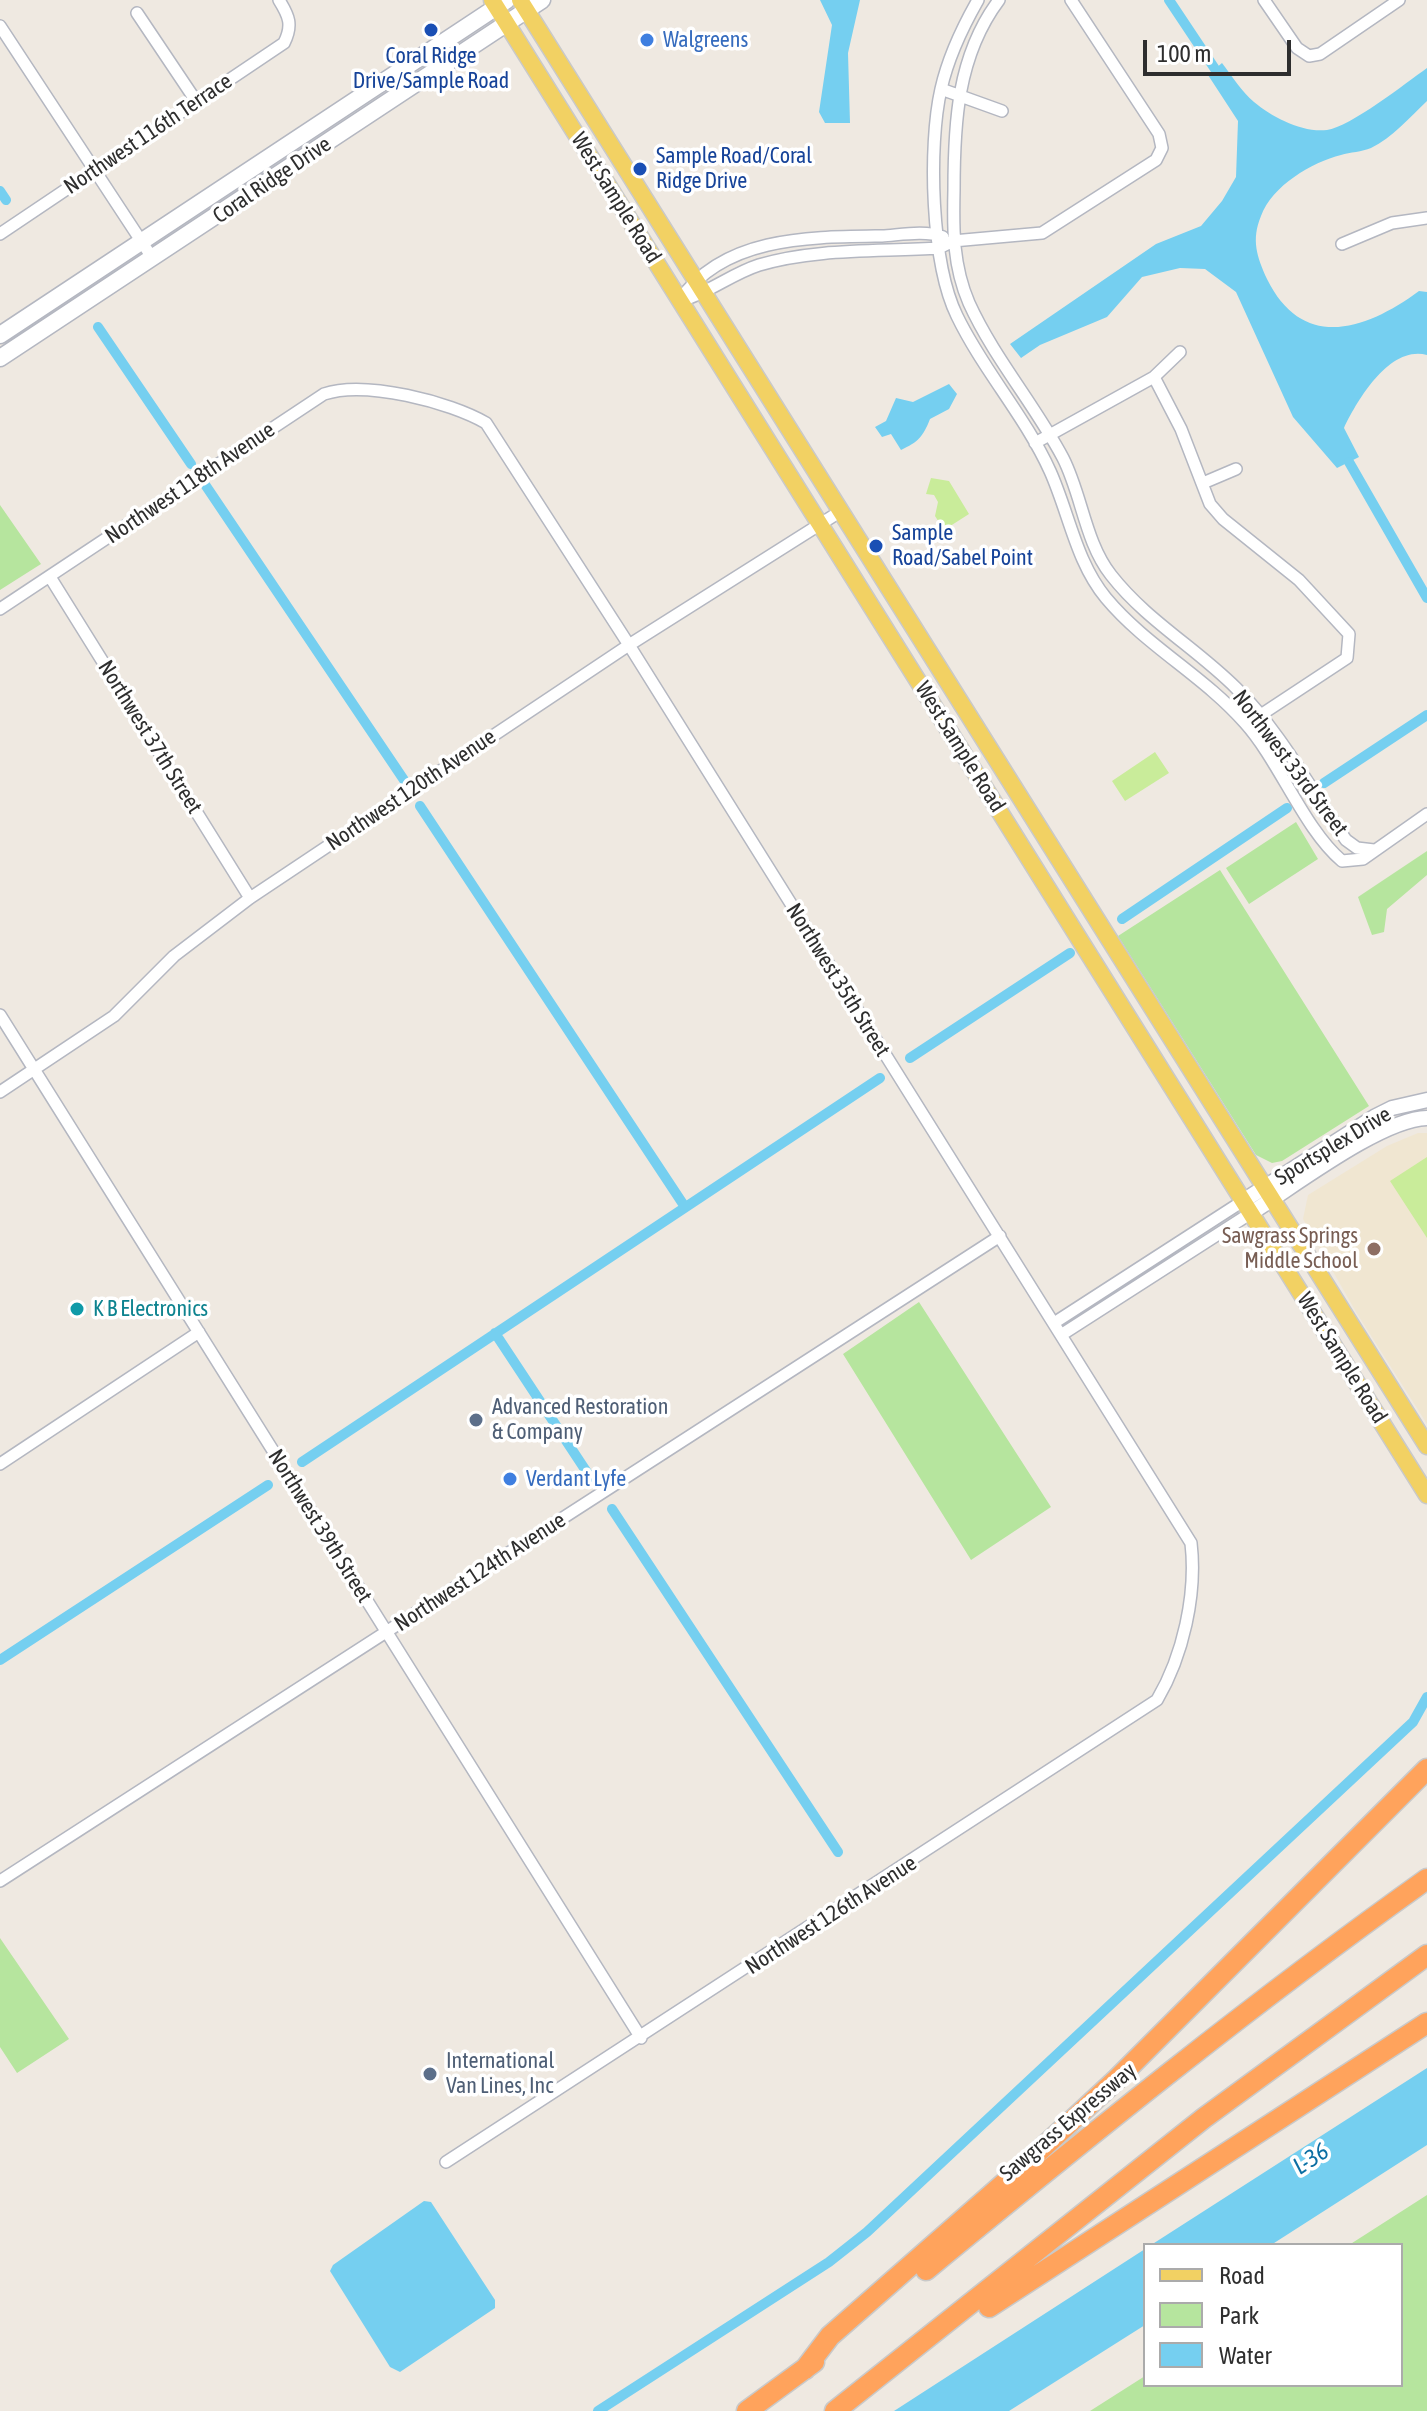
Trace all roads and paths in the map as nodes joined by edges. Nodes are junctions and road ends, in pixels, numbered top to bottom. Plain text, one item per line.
1 (279, 0) edge
2 (542, 0) edge
3 (978, 0) edge
4 (999, 0) edge
5 (1071, 0) edge
6 (1264, 0) edge
7 (1399, 0) edge
8 (498, 2) edge
9 (523, 5) edge
10 (137, 13) dead end
11 (507, 24) junction
12 (0, 26) edge
13 (941, 89) junction
14 (959, 96) junction
15 (196, 101) junction
16 (1002, 111) dead end
17 (94, 170) junction
18 (1427, 218) edge
19 (0, 234) edge
20 (937, 235) junction
21 (953, 241) junction
22 (142, 242) junction
23 (1342, 244) dead end
24 (939, 248) junction
25 (153, 259) junction
26 (695, 278) junction
27 (705, 294) junction
28 (680, 301) junction
29 (0, 335) edge
30 (1180, 352) dead end
31 (0, 358) edge
32 (1154, 377) junction
33 (389, 394) joint
34 (1050, 434) junction
35 (1035, 443) junction
36 (1236, 469) dead end
37 (1203, 483) junction
38 (841, 511) junction
39 (820, 524) junction
40 (1109, 572) junction
41 (50, 577) junction
42 (1095, 581) junction
43 (0, 609) edge
44 (629, 645) junction
45 (1260, 715) junction
46 (1247, 724) junction
47 (1427, 814) edge
48 (1374, 850) junction
49 (250, 898) junction
50 (0, 1015) edge
51 (34, 1070) junction
52 (0, 1092) edge
53 (1427, 1100) edge
54 (1427, 1118) edge
55 (1268, 1194) junction
56 (1247, 1207) junction
57 (1000, 1236) junction
58 (1054, 1323) junction
59 (199, 1332) junction
60 (1061, 1335) junction
61 (1427, 1446) edge
62 (0, 1464) edge
63 (1427, 1495) edge
64 (387, 1632) junction
65 (1181, 1638) joint
66 (1427, 1769) edge
67 (1427, 1879) edge
68 (0, 1881) edge
69 (1427, 1955) edge
70 (1427, 2023) edge
71 (641, 2038) junction
72 (446, 2162) dead end
73 (926, 2342) junction
74 (805, 2369) junction
75 (747, 2411) edge
76 (835, 2411) edge

1 - 15 street, Northwest 116th Terrace
2 - 9 main road, Coral Ridge Drive
3 - 13 street, Northwest 33rd Street
4 - 14 street, Northwest 33rd Street
5 - 21 street
6 - 7 street
8 - 11 main road, West Sample Road
8 - 22 main road, Coral Ridge Drive
9 - 11 main road, Coral Ridge Drive
9 - 26 main road, West Sample Road
10 - 15 street
11 - 25 main road, Coral Ridge Drive
11 - 28 main road, West Sample Road
12 - 17 street
13 - 14 street
13 - 20 street, Northwest 33rd Street
14 - 16 street
14 - 21 street, Northwest 33rd Street
15 - 17 street, Northwest 116th Terrace
17 - 19 street, Northwest 116th Terrace
17 - 22 street
18 - 23 street
20 - 21 street
20 - 24 street, Northwest 33rd Street
20 - 26 street
21 - 24 street
21 - 34 street, Northwest 33rd Street
22 - 25 street
22 - 29 main road, Coral Ridge Drive
24 - 27 street
24 - 35 street, Northwest 33rd Street
25 - 31 main road, Coral Ridge Drive
26 - 27 main road, West Sample Road
26 - 28 street
27 - 28 street
27 - 38 main road, West Sample Road
28 - 39 main road, West Sample Road
30 - 32 street
32 - 34 street
32 - 37 street
33 - 41 street, Northwest 118th Avenue
33 - 44 street, Northwest 35th Street
34 - 35 street
34 - 40 street, Northwest 33rd Street
35 - 42 street, Northwest 33rd Street
36 - 37 street
37 - 45 street
38 - 39 street, Northwest 120th Avenue
38 - 55 main road, West Sample Road
39 - 44 street, Northwest 120th Avenue
39 - 56 main road, West Sample Road
40 - 42 street
40 - 45 street, Northwest 33rd Street
41 - 43 street, Northwest 118th Avenue
41 - 49 street, Northwest 37th Street
42 - 46 street, Northwest 33rd Street
44 - 49 street, Northwest 120th Avenue
44 - 57 street, Northwest 35th Street
45 - 46 street
45 - 48 street, Northwest 33rd Street
46 - 48 street, Northwest 33rd Street
47 - 48 street
49 - 51 street, Northwest 120th Avenue
50 - 51 street, Northwest 39th Street
51 - 52 street, Northwest 120th Avenue
51 - 59 street, Northwest 39th Street
53 - 55 street, Sportsplex Drive
54 - 55 street, Sportsplex Drive
55 - 56 street, Sportsplex Drive
55 - 61 main road, West Sample Road
56 - 58 street
56 - 60 street
56 - 63 main road, West Sample Road
57 - 58 street, Northwest 35th Street
57 - 64 street, Northwest 124th Avenue
58 - 60 street, Northwest 35th Street
59 - 62 street
59 - 64 street, Northwest 39th Street
60 - 65 street, Northwest 35th Street
64 - 68 street, Northwest 124th Avenue
64 - 71 street, Northwest 39th Street
65 - 71 street, Northwest 126th Avenue
66 - 74 highway
67 - 74 highway, Sawgrass Expressway
69 - 73 highway
70 - 73 highway
71 - 72 street, Northwest 126th Avenue
73 - 76 highway
74 - 75 highway, Sawgrass Expressway

